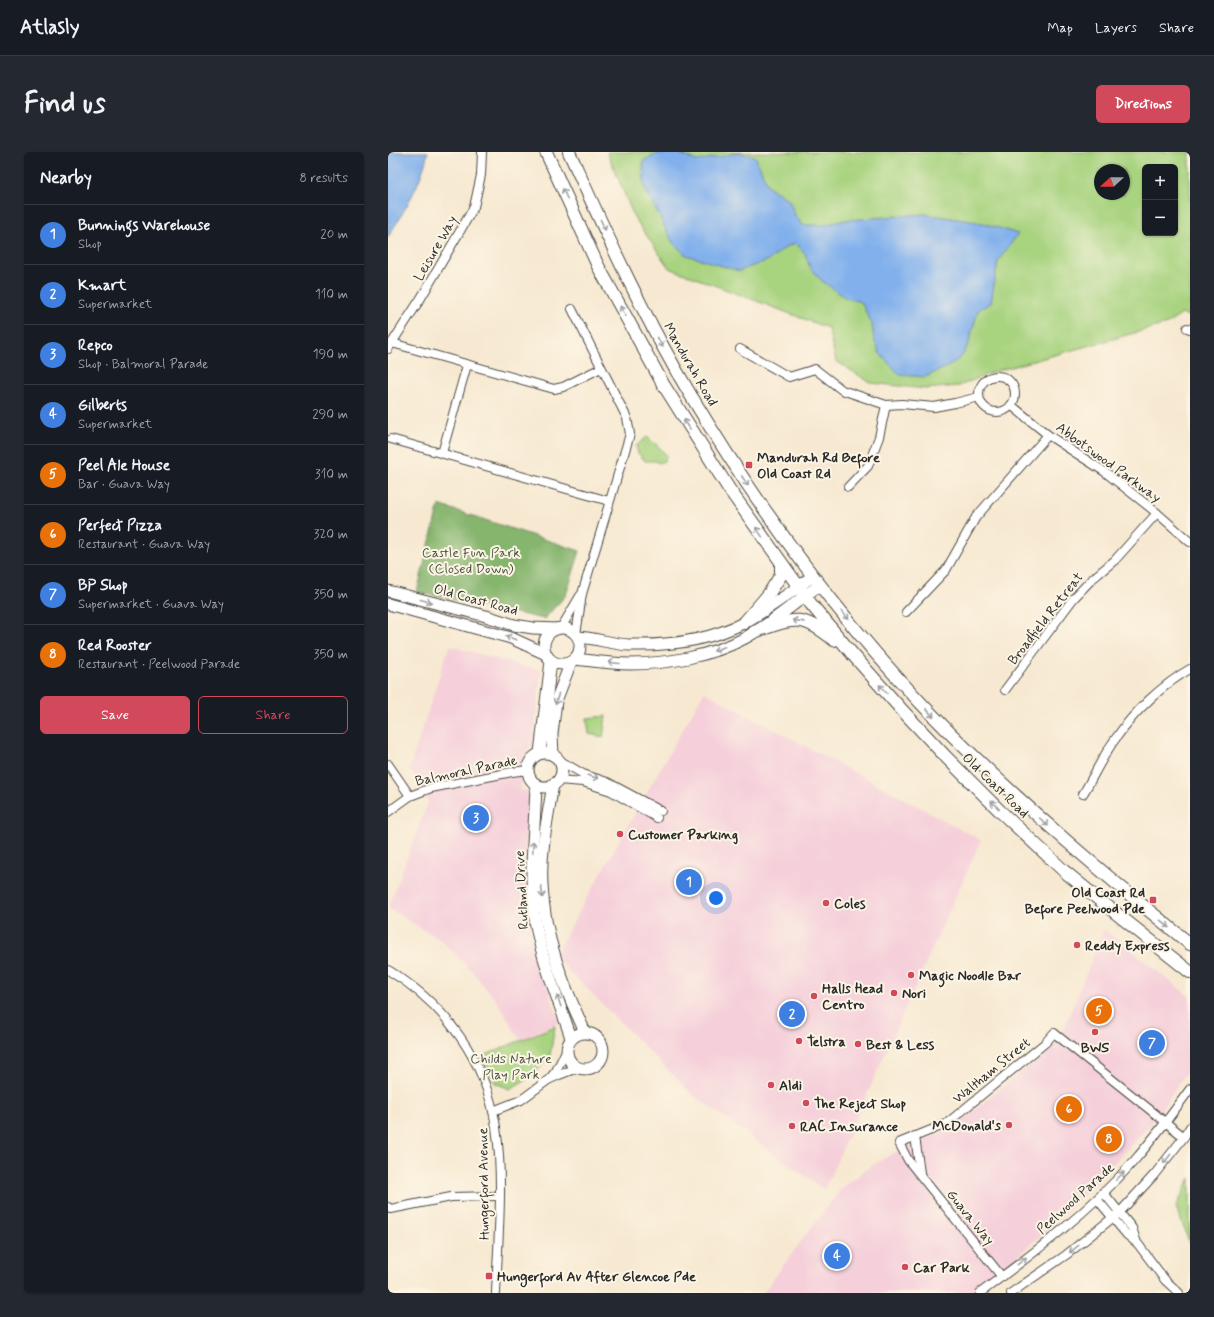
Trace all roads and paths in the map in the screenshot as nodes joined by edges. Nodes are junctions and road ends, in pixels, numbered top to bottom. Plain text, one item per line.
1 (482, 152) edge
2 (546, 152) edge
3 (568, 152) edge
4 (572, 309) dead end
5 (390, 346) edge
6 (740, 349) dead end
7 (467, 365) junction
8 (601, 368) junction
9 (979, 397) junction
10 (886, 405) junction
11 (1011, 405) junction
12 (1048, 435) junction
13 (391, 438) dead end
14 (442, 453) junction
15 (848, 487) dead end
16 (609, 501) junction
17 (1157, 513) junction
18 (1190, 542) edge
19 (781, 564) junction
20 (816, 580) junction
21 (388, 591) edge
22 (802, 591) junction
23 (582, 594) junction
24 (388, 604) edge
25 (906, 612) dead end
26 (744, 623) junction
27 (559, 628) junction
28 (754, 632) junction
29 (577, 636) junction
30 (854, 656) junction
31 (548, 657) junction
32 (573, 661) junction
33 (1190, 669) edge
34 (1005, 690) dead end
35 (540, 753) junction
36 (556, 758) junction
37 (388, 764) edge
38 (528, 770) junction
39 (556, 782) junction
40 (536, 784) junction
41 (1083, 794) dead end
42 (410, 796) junction
43 (388, 812) edge
44 (1190, 944) edge
45 (388, 970) edge
46 (1190, 972) edge
47 (585, 1032) junction
48 (572, 1038) junction
49 (566, 1051) junction
50 (578, 1068) junction
51 (548, 1080) junction
52 (1190, 1089) edge
53 (493, 1111) junction
54 (1166, 1122) junction
55 (1190, 1127) edge
56 (915, 1136) junction
57 (1184, 1136) junction
58 (900, 1143) joint
59 (920, 1174) junction
60 (1103, 1192) junction
61 (499, 1196) junction
62 (1097, 1199) junction
63 (388, 1208) edge
64 (1120, 1212) junction
65 (1113, 1219) junction
66 (1138, 1244) junction
67 (1002, 1277) junction
68 (496, 1293) edge
69 (980, 1293) edge
70 (1011, 1293) edge
71 (1179, 1293) edge

1 - 5 street, Leisure Way
19 -> 2 highway
3 -> 20 highway, Mandurah Road
4 - 8 street
5 - 7 street
6 - 10 street
7 - 8 street
7 - 14 street
8 - 16 street
9 - 10 street
9 - 11 street
9 - 11 street
10 - 15 street
11 - 12 street, Abbotswood Parkway
12 - 17 street, Abbotswood Parkway
12 - 25 street
13 - 14 street
14 - 16 street
16 - 23 street
17 - 18 street, Abbotswood Parkway
17 - 34 street, Broadfield Retreat
19 - 22 highway, Old Coast Road
19 - 26 highway
20 - 22 main road
20 -> 44 highway, Old Coast Road
21 -> 27 main road, Old Coast Road
22 - 26 main road
22 - 28 main road
22 - 30 highway, Old Coast Road
23 - 27 street
23 - 29 street
31 -> 24 main road, Old Coast Road
26 - 29 main road
27 - 29 main road
27 - 31 main road
30 -> 28 highway
28 -> 32 main road
29 - 32 main road
46 -> 30 highway, Old Coast Road
31 - 32 main road
31 - 35 main road
32 -> 36 main road
33 - 41 street
35 - 36 main road
35 - 38 main road
36 - 39 main road
36 -> 39 street
37 - 42 street, Balmoral Parade
38 - 40 main road
38 - 42 street, Balmoral Parade
39 - 40 main road
39 -> 47 main road, Rutland Drive
48 -> 40 main road, Rutland Drive
42 - 43 street, Balmoral Parade
45 - 53 street, Hungerford Avenue
47 - 48 main road
47 - 50 main road
48 - 49 main road
49 - 50 main road
49 - 51 street
50 - 51 street
51 - 53 street
52 - 54 street, Peelwood Parade
53 - 61 street, Hungerford Avenue
54 - 56 street, Waltham Street
54 - 57 street
60 -> 54 street, Peelwood Parade
55 - 57 street
56 - 58 street, Waltham Street
56 - 59 street
57 -> 64 street
58 - 59 street, Guava Way
59 - 67 street, Guava Way
60 - 62 street, Peelwood Parade
60 - 64 street
61 - 63 street
61 - 68 street, Hungerford Avenue
62 - 65 street
67 -> 62 street, Peelwood Parade
64 - 65 street
64 - 66 street
65 - 66 street
65 -> 70 street
66 - 71 street
67 - 69 street, Peelwood Parade

